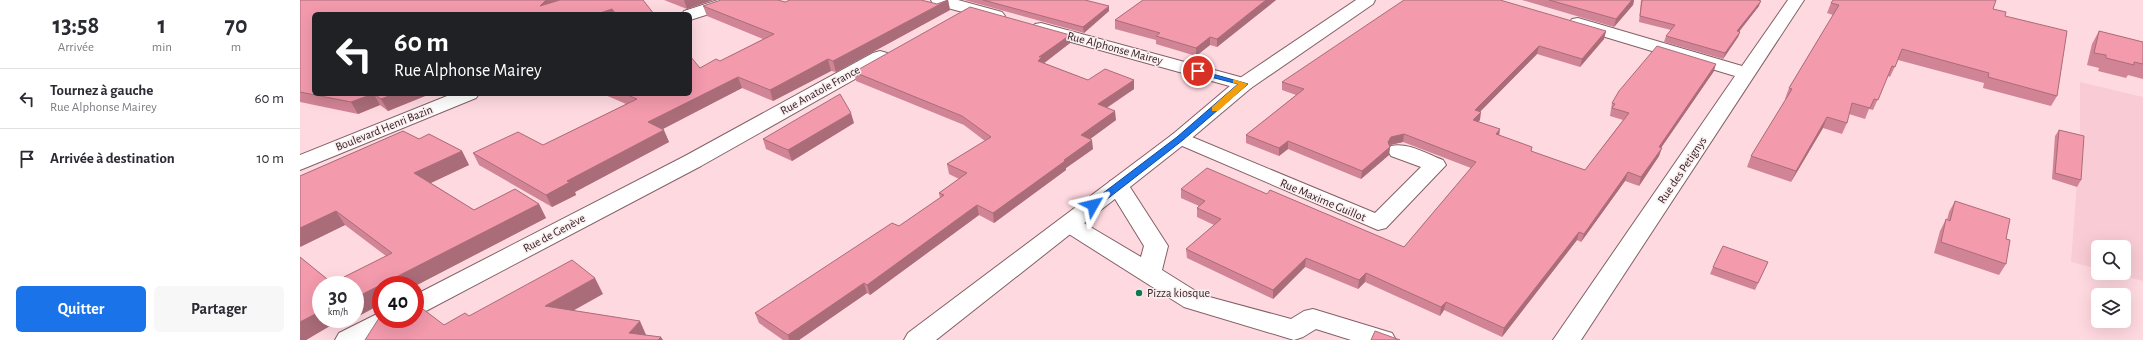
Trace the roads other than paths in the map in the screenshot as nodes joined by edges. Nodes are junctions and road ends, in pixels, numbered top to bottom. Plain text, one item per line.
1 (736, 0) edge
2 (939, 0) edge
3 (1367, 0) edge
4 (1796, 0) edge
5 (968, 9) junction
6 (692, 14) edge
7 (1558, 18) edge
8 (947, 20) edge
9 (899, 47) edge
10 (1747, 73) junction
11 (1244, 84) junction
12 (463, 96) edge
13 (1180, 138) junction
14 (1399, 151) dead end
15 (693, 161) joint
16 (300, 163) edge
17 (1118, 186) junction
18 (1069, 224) junction
19 (1149, 274) junction
20 (424, 301) edge
21 (372, 328) edge
22 (349, 340) edge
23 (918, 340) edge
24 (1382, 340) edge
25 (1567, 340) edge

1 - 6 street
2 - 5 street, Rue Alphonse Mairey
3 - 11 street
4 - 10 street, Rue des Petignys
5 - 8 street
5 - 11 street, Rue Alphonse Mairey
7 - 10 street
9 - 15 street, Rue Anatole France
10 - 25 street, Rue des Petignys
11 - 13 street
12 - 16 street, Boulevard Henri Bazin
13 - 14 street, Rue Maxime Guillot
13 - 17 street
15 - 20 street, Rue de Genève
17 - 18 street
17 - 19 street
18 - 19 street
18 - 23 street
19 - 24 street
21 - 22 street

